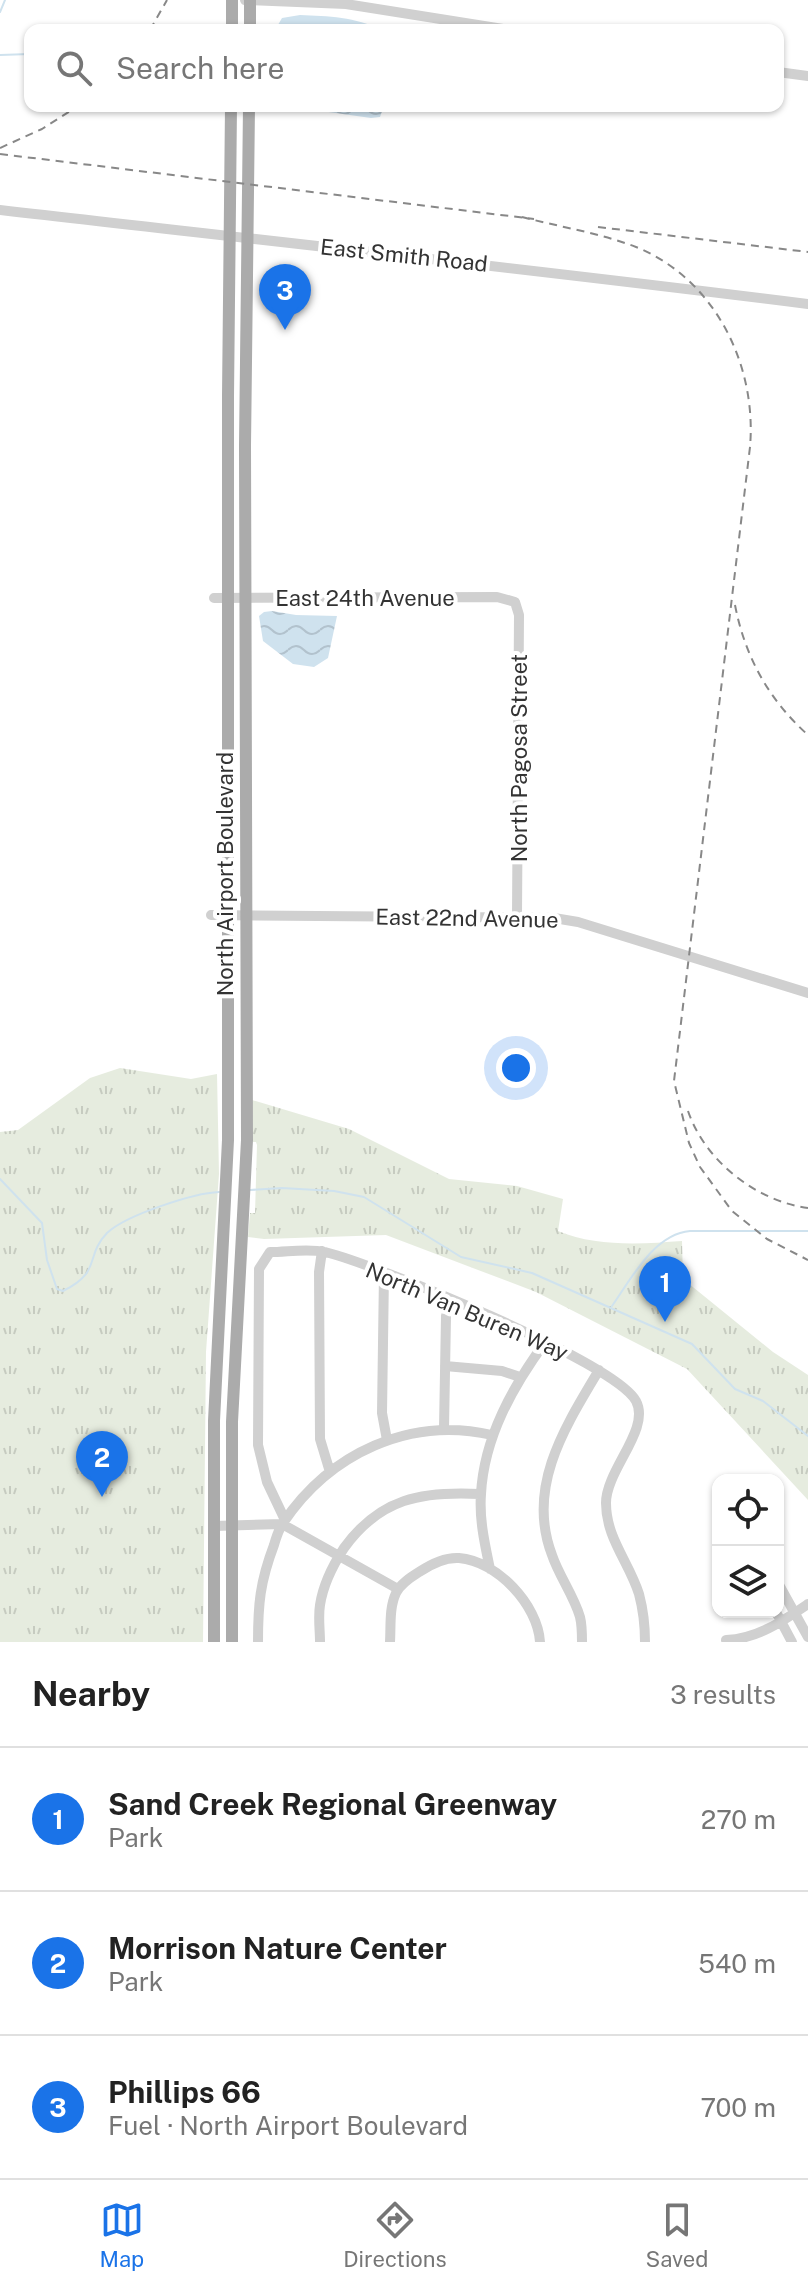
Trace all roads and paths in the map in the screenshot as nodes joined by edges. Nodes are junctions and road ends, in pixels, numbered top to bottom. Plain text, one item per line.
1 (232, 0) edge
2 (249, 0) edge
3 (232, 24) edge
4 (250, 24) edge
5 (472, 24) edge
6 (784, 73) edge
7 (808, 76) edge
8 (231, 112) edge
9 (249, 112) edge
10 (0, 210) edge
11 (229, 237) junction
12 (247, 239) junction
13 (808, 304) edge
14 (214, 598) dead end
15 (228, 598) junction
16 (245, 598) junction
17 (515, 602) joint
18 (211, 915) dead end
19 (228, 916) junction
20 (245, 916) junction
21 (517, 916) junction
22 (808, 993) edge
23 (322, 1251) junction
24 (384, 1273) junction
25 (451, 1300) junction
26 (546, 1341) junction
27 (445, 1366) junction
28 (599, 1370) junction
29 (520, 1377) junction
30 (444, 1428) junction
31 (492, 1435) junction
32 (387, 1440) junction
33 (330, 1472) junction
34 (480, 1494) junction
35 (284, 1522) junction
36 (231, 1525) junction
37 (214, 1526) junction
38 (339, 1556) junction
39 (490, 1569) junction
40 (398, 1589) junction
41 (784, 1593) edge
42 (808, 1604) edge
43 (796, 1612) junction
44 (784, 1615) edge
45 (777, 1618) edge
46 (780, 1618) edge
47 (808, 1637) edge
48 (726, 1640) dead end
49 (214, 1642) edge
50 (232, 1642) edge
51 (258, 1642) edge
52 (320, 1642) edge
53 (390, 1642) edge
54 (540, 1642) edge
55 (582, 1642) edge
56 (645, 1642) edge
57 (792, 1642) edge

1 - 3 main road
2 - 4 main road
2 - 5 street
6 - 7 street
8 - 11 main road, North Airport Boulevard
9 - 12 main road, North Airport Boulevard
10 - 11 street, East Smith Road
11 - 12 street, East Smith Road
11 - 15 main road, North Airport Boulevard
12 - 13 street, East Smith Road
12 - 16 main road, North Airport Boulevard
14 - 15 street, East 24th Avenue
15 - 16 street, East 24th Avenue
15 - 19 main road, North Airport Boulevard
16 - 17 street, East 24th Avenue
16 - 20 main road, North Airport Boulevard
17 - 21 street, North Pagosa Street
18 - 19 street, East 22nd Avenue
19 - 20 street, East 22nd Avenue
19 - 37 main road, North Airport Boulevard
20 - 21 street, East 22nd Avenue
20 - 36 main road, North Airport Boulevard
21 - 22 street, East 22nd Avenue
23 - 24 street, North Van Buren Way
23 - 33 street
23 - 35 street, North Van Buren Way
24 - 25 street, North Van Buren Way
24 - 32 street
25 - 26 street, North Van Buren Way
25 - 27 street
26 - 28 street, North Van Buren Way
26 - 29 street
27 - 29 street
27 - 30 street
28 - 55 street
28 - 56 street, North Van Buren Way
29 - 31 street
30 - 31 street
30 - 32 street
31 - 34 street
32 - 33 street
33 - 35 street
34 - 38 street
34 - 39 street
35 - 36 street
35 - 38 street
35 - 51 street
36 - 37 street
36 - 50 main road, North Airport Boulevard
37 - 49 main road, North Airport Boulevard
38 - 40 street
38 - 52 street
39 - 40 street
39 - 54 street
40 - 53 street
41 - 43 street
42 - 43 street
43 - 44 street
43 - 47 street
45 - 48 street
46 - 57 street

